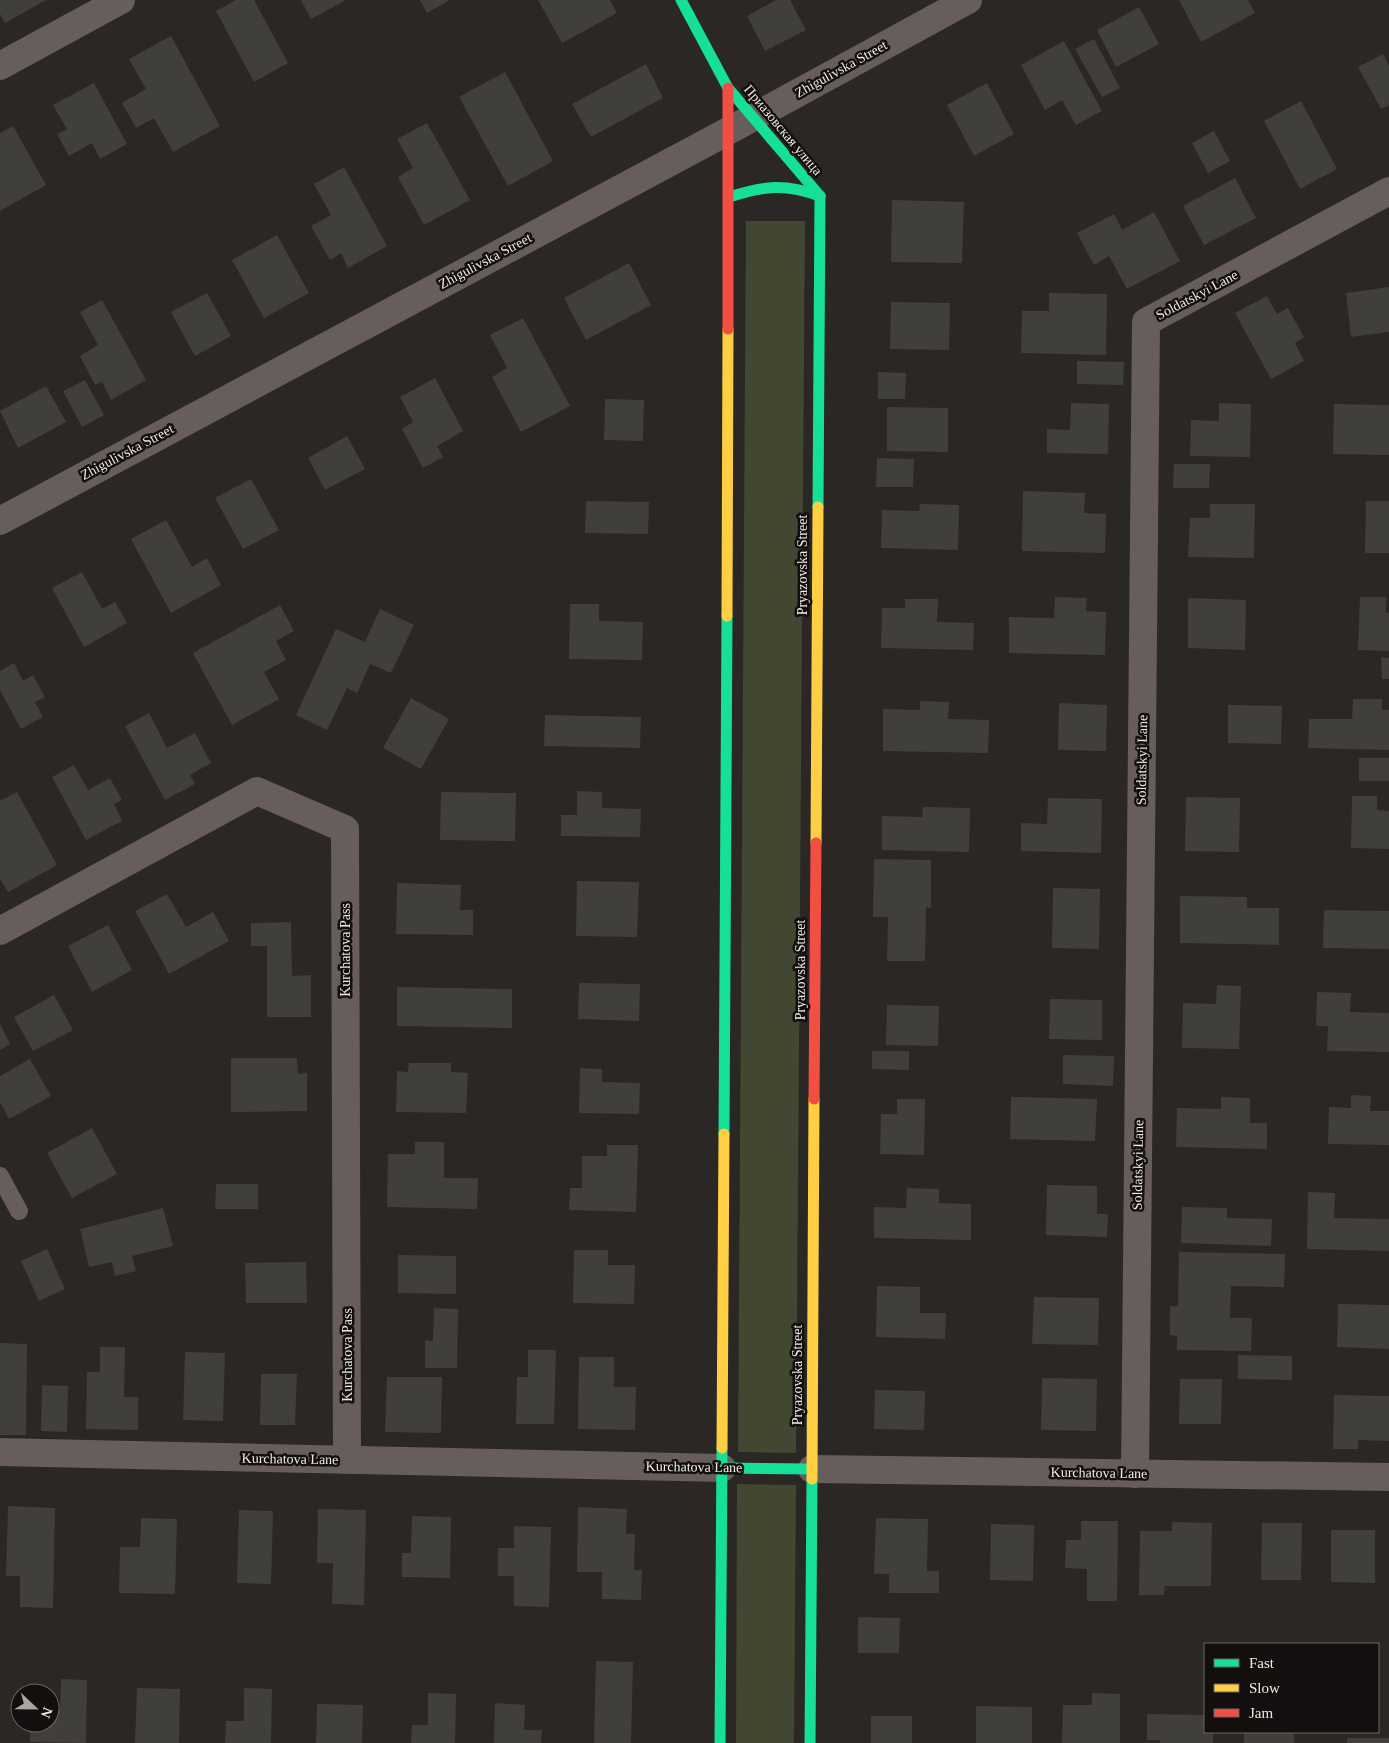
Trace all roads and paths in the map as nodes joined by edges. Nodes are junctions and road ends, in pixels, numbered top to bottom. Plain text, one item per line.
1 (121, 0) edge
2 (681, 0) edge
3 (968, 0) edge
4 (0, 66) edge
5 (728, 88) junction
6 (753, 117) junction
7 (728, 131) junction
8 (1389, 191) edge
9 (820, 196) junction
10 (729, 197) junction
11 (0, 521) edge
12 (0, 931) edge
13 (0, 1176) edge
14 (19, 1211) dead end
15 (0, 1452) edge
16 (347, 1460) junction
17 (722, 1468) junction
18 (812, 1469) junction
19 (1135, 1474) junction
20 (1389, 1477) edge
21 (720, 1743) edge
22 (810, 1743) edge

1 - 4 street
2 - 5 street
3 - 6 street, Zhigulivska Street
5 - 6 street, Приазовская улица
5 - 7 street, Приазовская улица
6 - 7 street, Zhigulivska Street
6 - 9 street, Приазовская улица
7 - 10 street, Приазовская улица
7 - 11 street, Zhigulivska Street
8 - 19 street, Soldatskyi Lane
9 - 10 street, Приазовская улица
9 - 18 street, Pryazovska Street
10 - 17 street
12 - 16 street, Kurchatova Pass
13 - 14 lane
15 - 16 street, Kurchatova Lane
16 - 17 street, Kurchatova Lane
17 - 18 street, Kurchatova Lane
17 - 21 street
18 - 19 street, Kurchatova Lane
18 - 22 street, Pryazovska Street
19 - 20 street, Kurchatova Lane

